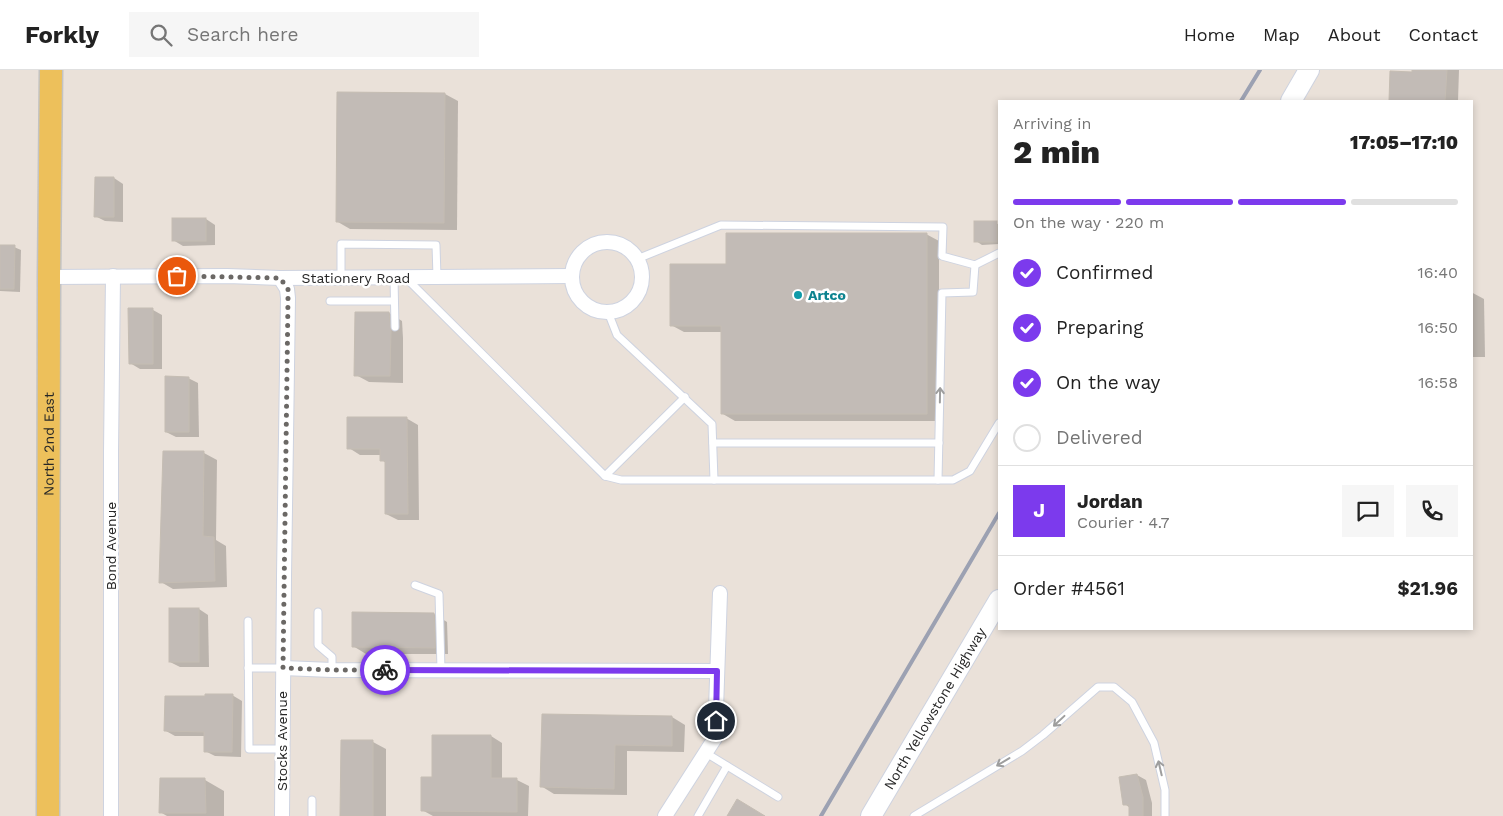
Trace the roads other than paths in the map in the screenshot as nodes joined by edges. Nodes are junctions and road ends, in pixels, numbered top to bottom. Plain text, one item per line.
1 (51, 70) edge
2 (1309, 70) edge
3 (1292, 100) edge
4 (998, 254) edge
5 (637, 259) junction
6 (975, 265) junction
7 (113, 276) junction
8 (572, 276) junction
9 (49, 277) junction
10 (437, 277) junction
11 (280, 278) junction
12 (341, 278) junction
13 (400, 278) junction
14 (330, 301) dead end
15 (394, 301) junction
16 (608, 312) junction
17 (395, 327) dead end
18 (685, 397) junction
19 (998, 425) edge
20 (713, 443) junction
21 (939, 444) junction
22 (605, 476) junction
23 (714, 480) junction
24 (938, 480) junction
25 (415, 585) dead end
26 (720, 593) dead end
27 (998, 602) edge
28 (318, 612) dead end
29 (248, 621) dead end
30 (248, 668) junction
31 (283, 668) junction
32 (332, 670) junction
33 (441, 670) junction
34 (717, 671) junction
35 (282, 748) junction
36 (706, 753) junction
37 (727, 766) junction
38 (778, 797) dead end
39 (312, 800) dead end
40 (669, 815) edge
41 (48, 816) edge
42 (111, 816) edge
43 (282, 816) edge
44 (312, 816) edge
45 (698, 816) edge
46 (870, 816) edge
47 (914, 816) edge
48 (1165, 816) edge

1 - 9 main road, North 2nd East
2 - 3 main road
4 - 6 lane
5 - 6 lane
5 - 8 street
5 - 16 street
21 -> 6 lane
7 - 9 street, Stationery Road
7 - 11 street, Stationery Road
7 - 42 street, Bond Avenue
8 - 10 street, Stationery Road
8 - 16 street
9 - 41 main road, North 2nd East
10 - 12 lane
10 - 13 street, Stationery Road
11 - 12 street, Stationery Road
11 - 31 street, Stocks Avenue
12 - 13 street, Stationery Road
13 - 15 lane
13 - 22 lane
14 - 15 lane
15 - 17 lane
16 - 18 lane
18 - 20 lane
18 - 22 lane
19 - 24 lane
20 - 21 lane
20 - 23 lane
21 - 24 lane
22 - 23 lane
23 - 24 lane
25 - 33 lane
26 - 34 street
27 - 46 main road, North Yellowstone Highway
28 - 32 lane
29 - 30 lane
30 - 31 lane
30 - 35 lane
31 - 32 street
31 - 35 street, Stocks Avenue
32 - 33 street
33 - 34 street
34 - 36 street
35 - 43 street, Stocks Avenue
36 - 37 lane
36 - 40 street
37 - 38 lane
37 - 45 lane
39 - 44 lane
48 -> 47 lane

